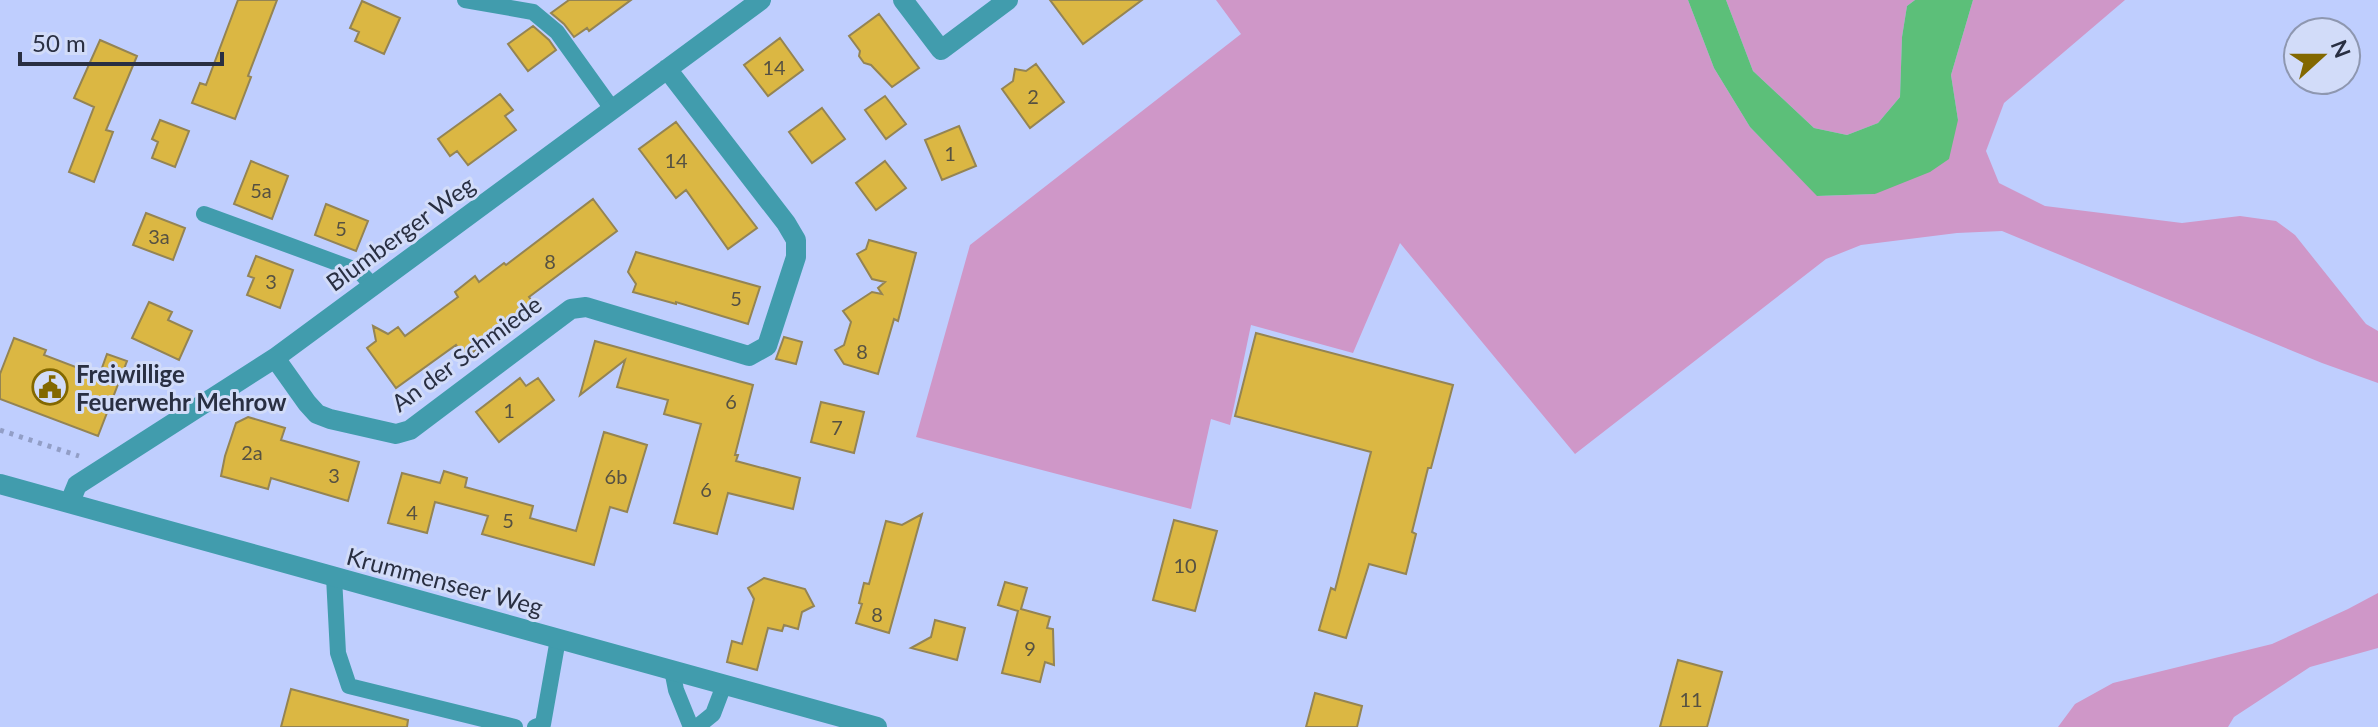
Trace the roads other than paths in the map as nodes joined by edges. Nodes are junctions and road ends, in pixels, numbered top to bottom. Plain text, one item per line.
1 (465, 0) edge
2 (761, 0) edge
3 (903, 0) edge
4 (1008, 0) edge
5 (667, 69) junction
6 (613, 110) junction
7 (204, 214) dead end
8 (372, 285) junction
9 (275, 358) junction
10 (0, 484) edge
11 (70, 502) junction
12 (334, 577) junction
13 (558, 639) junction
14 (672, 670) junction
15 (724, 685) junction
16 (541, 726) edge
17 (515, 727) edge
18 (691, 727) edge
19 (697, 727) edge
20 (877, 727) edge

1 - 6 lane
2 - 5 street, Blumberger Weg
3 - 4 street
5 - 6 street, Blumberger Weg
5 - 9 street, An der Schmiede
6 - 8 street, Blumberger Weg
7 - 8 lane
8 - 9 street, Blumberger Weg
9 - 11 street, Blumberger Weg
10 - 11 street, Krummenseer Weg
11 - 12 street, Krummenseer Weg
12 - 13 street, Krummenseer Weg
12 - 17 lane
13 - 14 street, Krummenseer Weg
13 - 16 lane
14 - 15 street, Krummenseer Weg
14 - 18 lane
15 - 19 lane
15 - 20 street, Krummenseer Weg

